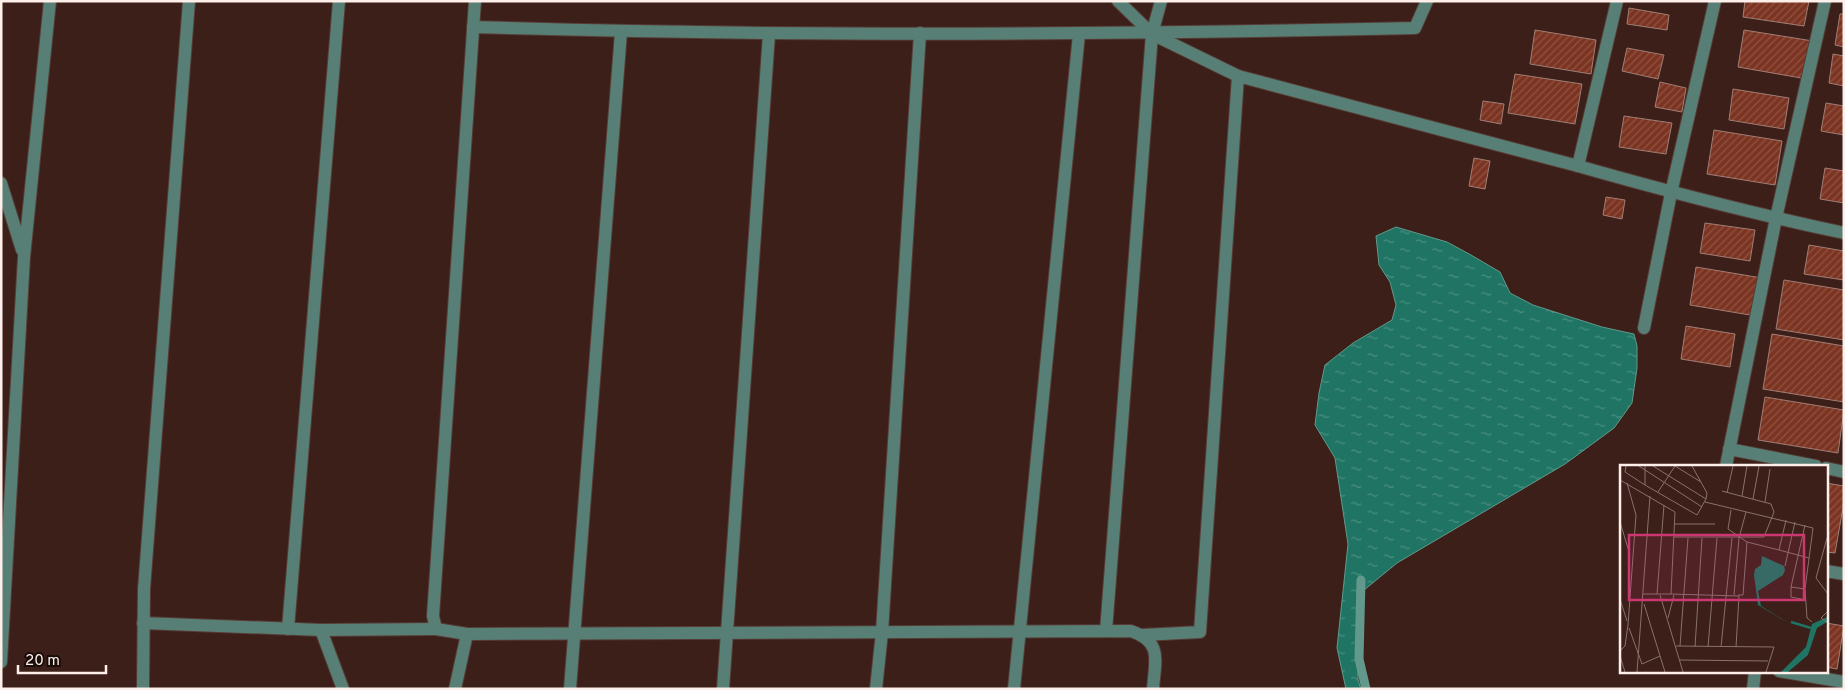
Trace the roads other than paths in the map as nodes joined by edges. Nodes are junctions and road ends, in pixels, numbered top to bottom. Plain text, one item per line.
1 (50, 1) edge
2 (188, 1) edge
3 (340, 1) edge
4 (475, 1) edge
5 (1118, 1) edge
6 (1161, 1) edge
7 (1427, 1) edge
8 (1617, 1) edge
9 (1715, 1) edge
10 (1825, 1) edge
11 (473, 27) junction
12 (621, 32) junction
13 (920, 33) junction
14 (770, 34) junction
15 (1079, 34) junction
16 (1152, 34) junction
17 (1238, 76) junction
18 (1578, 166) junction
19 (1, 184) edge
20 (1671, 193) junction
21 (1776, 218) junction
22 (1844, 232) edge
23 (24, 257) junction
24 (1644, 328) dead end
25 (1730, 449) junction
26 (1726, 465) edge
27 (1811, 465) edge
28 (1828, 468) edge
29 (1844, 472) edge
30 (1828, 571) edge
31 (1844, 574) edge
32 (143, 623) junction
33 (288, 629) junction
34 (436, 629) junction
35 (321, 630) junction
36 (1106, 630) junction
37 (1020, 631) junction
38 (727, 632) junction
39 (882, 632) junction
40 (574, 633) junction
41 (467, 634) junction
42 (1142, 635) junction
43 (1, 662) edge
44 (1756, 672) edge
45 (1785, 672) edge
46 (1844, 682) edge
47 (143, 689) edge
48 (343, 689) edge
49 (455, 689) edge
50 (570, 689) edge
51 (723, 689) edge
52 (876, 689) edge
53 (1014, 689) edge
54 (1153, 689) edge
55 (1753, 689) edge

1 - 23 street
2 - 32 street
3 - 33 street
4 - 11 street
5 - 16 street
6 - 16 street
7 - 16 street
8 - 18 street
9 - 20 street
10 - 21 street
11 - 12 street
11 - 34 street
12 - 14 street
12 - 40 street
13 - 14 street
13 - 15 street
13 - 39 street
14 - 38 street
15 - 16 street
15 - 37 street
16 - 17 street
16 - 36 street
17 - 18 street
17 - 42 street
18 - 20 street
19 - 23 street
20 - 21 street
20 - 24 street
21 - 22 street
21 - 25 street
23 - 43 street
25 - 26 street
25 - 27 street
28 - 29 street
30 - 31 street
32 - 33 street
32 - 47 street
33 - 35 street
34 - 35 street
34 - 41 street
35 - 48 street
36 - 37 street
36 - 42 street
37 - 39 street
37 - 53 street
38 - 39 street
38 - 40 street
38 - 51 street
39 - 52 street
40 - 41 street
40 - 50 street
41 - 49 street
42 - 54 street
44 - 55 street
45 - 46 street

